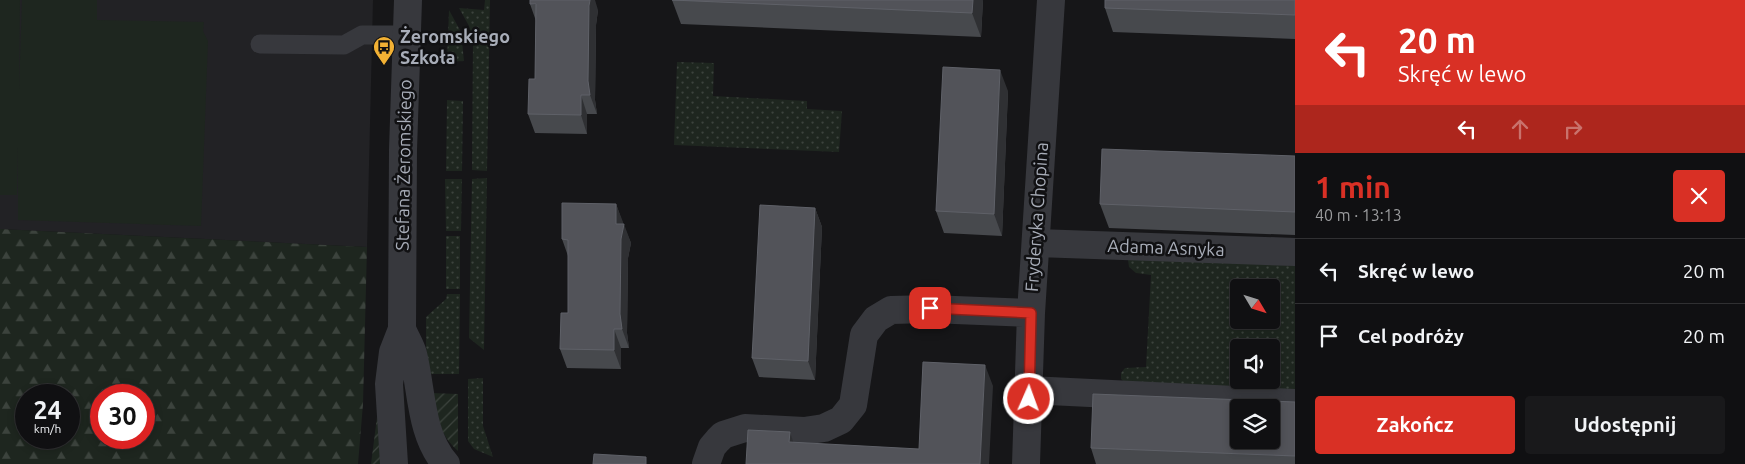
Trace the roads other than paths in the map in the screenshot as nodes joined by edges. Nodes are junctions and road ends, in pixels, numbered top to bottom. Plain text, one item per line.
1 (408, 0) edge
2 (1051, 0) edge
3 (406, 35) junction
4 (260, 44) dead end
5 (1037, 243) junction
6 (1295, 252) edge
7 (1031, 313) junction
8 (402, 329) junction
9 (1029, 390) junction
10 (1295, 403) edge
11 (394, 464) edge
12 (446, 464) edge
13 (706, 464) edge
14 (1026, 464) edge

1 - 3 street, Stefana Żeromskiego
2 - 5 street, Fryderyka Chopina
3 - 4 lane
3 - 8 street, Stefana Żeromskiego
5 - 6 street, Adama Asnyka
5 - 7 street, Fryderyka Chopina
7 - 9 street, Fryderyka Chopina
7 - 13 street
8 - 11 street, Stefana Żeromskiego
8 - 12 street, Stefana Żeromskiego
9 - 10 street
9 - 14 street, Fryderyka Chopina

